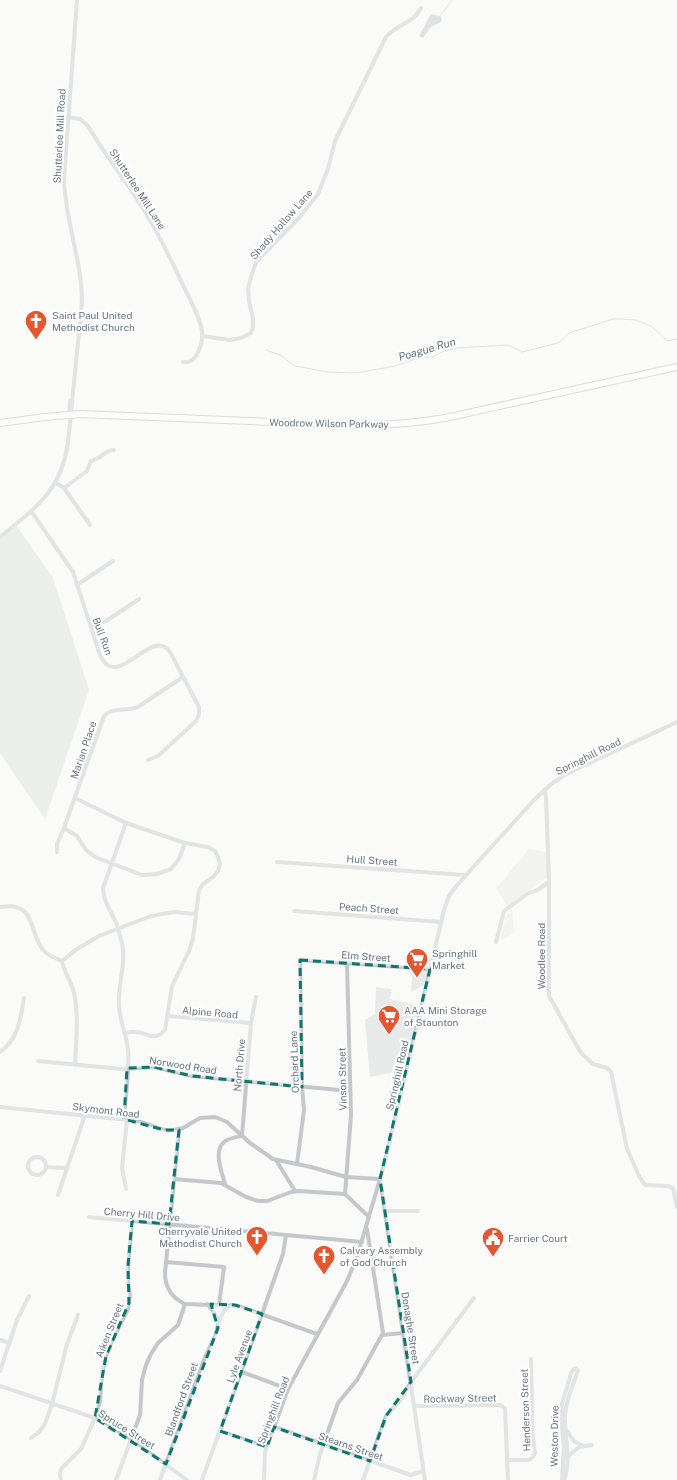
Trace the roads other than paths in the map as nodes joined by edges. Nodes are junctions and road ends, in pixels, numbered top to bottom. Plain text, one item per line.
1 (77, 0) edge
2 (421, 8) dead end
3 (68, 117) junction
4 (202, 336) junction
5 (182, 362) dead end
6 (677, 367) edge
7 (70, 415) junction
8 (0, 423) edge
9 (114, 450) dead end
10 (56, 483) junction
11 (64, 488) junction
12 (31, 510) junction
13 (90, 525) dead end
14 (0, 537) edge
15 (113, 561) dead end
16 (77, 585) junction
17 (139, 599) dead end
18 (91, 627) junction
19 (183, 677) junction
20 (677, 722) edge
21 (148, 760) dead end
22 (544, 790) junction
23 (75, 798) junction
24 (126, 823) junction
25 (64, 828) junction
26 (185, 843) junction
27 (57, 852) dead end
28 (277, 862) dead end
29 (111, 864) junction
30 (466, 875) junction
31 (549, 882) junction
32 (0, 907) edge
33 (294, 911) dead end
34 (196, 914) junction
35 (442, 922) junction
36 (118, 928) junction
37 (496, 942) dead end
38 (300, 960) joint
39 (62, 961) junction
40 (347, 963) junction
41 (430, 969) junction
42 (256, 997) dead end
43 (24, 998) dead end
44 (168, 1016) junction
45 (251, 1023) junction
46 (125, 1033) junction
47 (0, 1052) edge
48 (38, 1061) dead end
49 (75, 1065) junction
50 (127, 1068) junction
51 (246, 1082) junction
52 (302, 1087) junction
53 (350, 1091) junction
54 (0, 1107) edge
55 (85, 1115) junction
56 (125, 1120) junction
57 (179, 1130) junction
58 (242, 1136) junction
59 (276, 1160) junction
60 (297, 1164) junction
61 (46, 1167) junction
62 (66, 1168) junction
63 (346, 1177) junction
64 (174, 1179) junction
65 (380, 1179) junction
66 (225, 1184) junction
67 (126, 1189) dead end
68 (295, 1191) junction
69 (345, 1194) junction
70 (58, 1195) dead end
71 (677, 1207) edge
72 (386, 1211) junction
73 (418, 1211) dead end
74 (89, 1217) dead end
75 (369, 1217) junction
76 (132, 1221) junction
77 (169, 1224) junction
78 (366, 1226) junction
79 (286, 1235) junction
80 (362, 1242) junction
81 (166, 1262) junction
82 (29, 1296) dead end
83 (474, 1298) dead end
84 (185, 1304) junction
85 (207, 1304) junction
86 (219, 1304) junction
87 (232, 1305) junction
88 (262, 1314) junction
89 (78, 1315) dead end
90 (219, 1323) junction
91 (403, 1333) junction
92 (317, 1334) junction
93 (382, 1335) junction
94 (0, 1340) edge
95 (9, 1343) junction
96 (531, 1359) dead end
97 (0, 1371) edge
98 (242, 1372) junction
99 (411, 1382) junction
100 (0, 1386) edge
101 (288, 1389) junction
102 (52, 1404) junction
103 (414, 1406) junction
104 (95, 1418) junction
105 (274, 1427) junction
106 (566, 1430) junction
107 (220, 1431) junction
108 (31, 1438) dead end
109 (132, 1439) junction
110 (324, 1445) junction
111 (592, 1445) dead end
112 (267, 1447) junction
113 (584, 1447) junction
114 (565, 1456) junction
115 (507, 1460) junction
116 (370, 1461) junction
117 (166, 1464) junction
118 (424, 1471) junction
119 (408, 1474) junction
120 (61, 1480) edge
121 (116, 1480) edge
122 (160, 1480) edge
123 (187, 1480) edge
124 (202, 1480) edge
125 (264, 1480) edge
126 (314, 1480) edge
127 (363, 1480) edge
128 (404, 1480) edge
129 (425, 1480) edge
130 (508, 1480) edge
131 (563, 1480) edge

1 - 3 street, Shutterlee Mill Road
2 - 4 street, Shady Hollow Lane
3 - 4 street, Shutterlee Mill Lane
3 - 7 street, Shutterlee Mill Road
4 - 5 street
6 - 7 highway, Woodrow Wilson Parkway
7 - 8 highway, Woodrow Wilson Parkway
7 - 10 street, Shutterlee Mill Road
9 - 11 street
10 - 11 street
10 - 12 street, Shutterlee Mill Road
11 - 13 street
12 - 14 street, Shutterlee Mill Road
12 - 16 street, Bull Run
15 - 16 street
16 - 18 street, Bull Run
17 - 18 street
18 - 19 street, Bull Run
19 - 21 street, Bull Run
19 - 23 street, Marian Place
20 - 22 street, Springhill Road
22 - 30 street, Springhill Road
22 - 31 street, Woodlee Road
23 - 24 street
23 - 25 street, Marian Place
24 - 26 street
24 - 29 street
25 - 27 street, Marian Place
25 - 29 street
26 - 29 street
26 - 34 street
28 - 30 street, Hull Street
29 - 36 street
30 - 35 street, Springhill Road
31 - 37 street
31 - 71 street, Woodlee Road
32 - 39 street
33 - 35 street, Peach Street
34 - 36 street
34 - 44 street
35 - 41 street, Springhill Road
36 - 39 street
36 - 46 street
38 - 40 street, Elm Street
38 - 52 street, Orchard Lane
39 - 49 street
40 - 41 street, Elm Street
40 - 53 street, Vinson Street
41 - 65 street, Springhill Road
42 - 45 street, North Drive
43 - 47 street
44 - 45 street, Alpine Road
44 - 46 street
45 - 51 street, North Drive
46 - 50 street
48 - 49 street, Norwood Road
49 - 50 street, Norwood Road
50 - 51 street, Norwood Road
50 - 56 street
51 - 52 street, Norwood Road
51 - 58 street, North Drive
52 - 53 street, Norwood Road
52 - 60 street, Orchard Lane
53 - 63 street, Vinson Street
54 - 55 street, Skymont Road
55 - 56 street, Skymont Road
55 - 62 street
56 - 57 street, Skymont Road
56 - 67 street
57 - 58 street
57 - 64 street
58 - 59 street
58 - 66 street
59 - 60 street
59 - 68 street
60 - 63 street
61 - 61 street
61 - 62 street
62 - 70 street
63 - 65 street
63 - 69 street, Vinson Street
64 - 66 street
64 - 77 street
65 - 72 street, Donaghe Street
65 - 75 street, Springhill Road
66 - 68 street
68 - 69 street
69 - 75 street
72 - 73 street
72 - 91 street, Donaghe Street
74 - 76 street, Cherry Hill Drive
75 - 78 street, Springhill Road
76 - 77 street, Cherry Hill Drive
76 - 104 street, Aiken Street
77 - 79 street, Cherry Hill Drive
77 - 81 street
78 - 80 street, Springhill Road
78 - 93 street
79 - 80 street, Cherry Hill Drive
79 - 88 street, Lyle Avenue
80 - 92 street, Springhill Road
81 - 84 street
81 - 86 street
82 - 95 street
83 - 99 street
84 - 85 street
84 - 109 street
85 - 86 street
85 - 90 street
86 - 87 street
87 - 88 street
87 - 90 street, Blandford Street
88 - 92 street
88 - 98 street, Lyle Avenue
89 - 102 street
90 - 117 street, Blandford Street
91 - 93 street
91 - 99 street, Donaghe Street
92 - 101 street, Springhill Road
93 - 110 street
94 - 95 street
95 - 97 street
96 - 115 street, Henderson Street
98 - 101 street
98 - 107 street, Lyle Avenue
99 - 103 street, Donaghe Street
99 - 116 street
100 - 102 street, Spruce Street
101 - 105 street, Springhill Road
102 - 104 street, Spruce Street
102 - 108 street
103 - 115 street, Rockway Street
103 - 118 street, Donaghe Street
104 - 109 street, Spruce Street
104 - 120 street, Aiken Street
105 - 110 street, Stearns Street
105 - 112 street, Springhill Road
106 - 113 street
106 - 114 street, Weston Drive
106 - 114 street, Weston Drive
107 - 112 street
107 - 124 street, Lyle Avenue
109 - 117 street, Spruce Street
109 - 121 street
110 - 116 street, Stearns Street
110 - 126 street
111 - 113 street
112 - 125 street, Springhill Road
113 - 114 street
114 - 131 street, Weston Drive
115 - 130 street, Rockway Street
116 - 119 street, Stearns Street
116 - 127 street
117 - 122 street, Blandford Street
117 - 123 street, Spruce Street
118 - 119 street, Stearns Street
118 - 129 street, Donaghe Street
119 - 128 street

